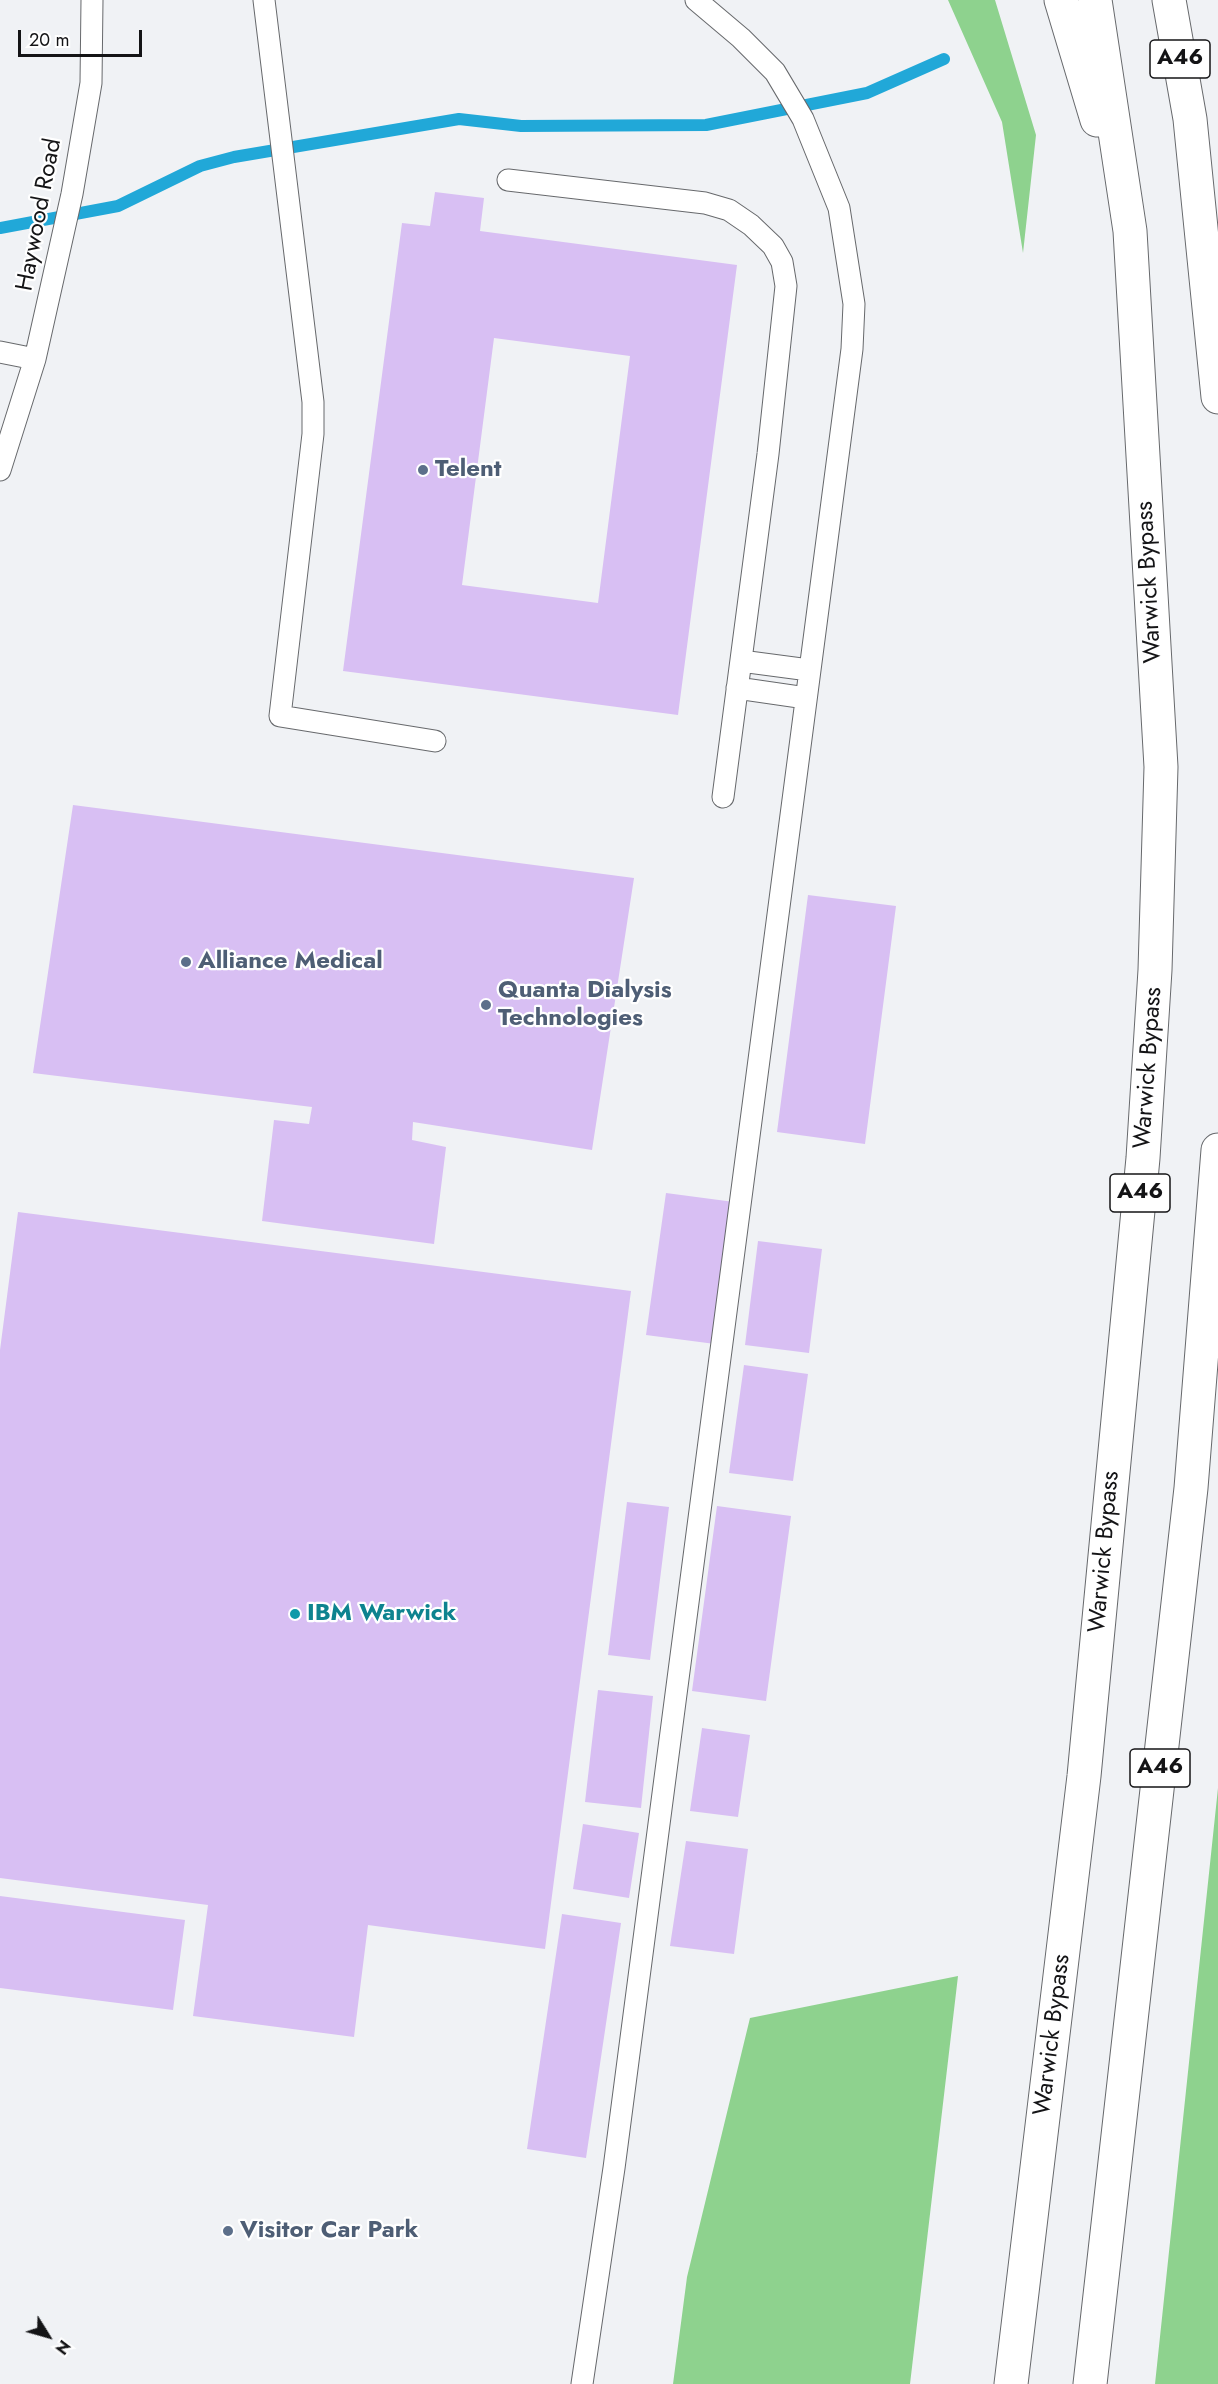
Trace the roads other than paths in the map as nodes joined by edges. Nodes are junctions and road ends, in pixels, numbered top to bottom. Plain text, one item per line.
1 (92, 0) edge
2 (264, 0) edge
3 (696, 0) edge
4 (1061, 0) edge
5 (1095, 0) edge
6 (1169, 0) edge
7 (1194, 0) edge
8 (1190, 119) junction
9 (508, 180) dead end
10 (1130, 231) junction
11 (0, 352) edge
12 (35, 359) junction
13 (1218, 397) edge
14 (0, 470) edge
15 (741, 661) junction
16 (809, 670) junction
17 (737, 688) junction
18 (806, 698) junction
19 (435, 741) dead end
20 (723, 798) dead end
21 (1218, 1150) edge
22 (582, 2384) edge
23 (1011, 2384) edge
24 (1090, 2384) edge

1 - 12 lane, Haywood Road
2 - 19 lane
3 - 16 lane
4 - 10 highway
5 - 10 highway, Warwick Bypass / A46
6 - 8 highway, A46
7 - 8 highway
8 - 13 highway, A46
9 - 15 lane
10 - 23 highway, Warwick Bypass / A46
11 - 12 lane
12 - 14 lane, Haywood Road
15 - 16 lane
15 - 17 lane
16 - 18 lane
17 - 18 lane
17 - 20 lane
18 - 22 lane
21 - 24 highway, A46

